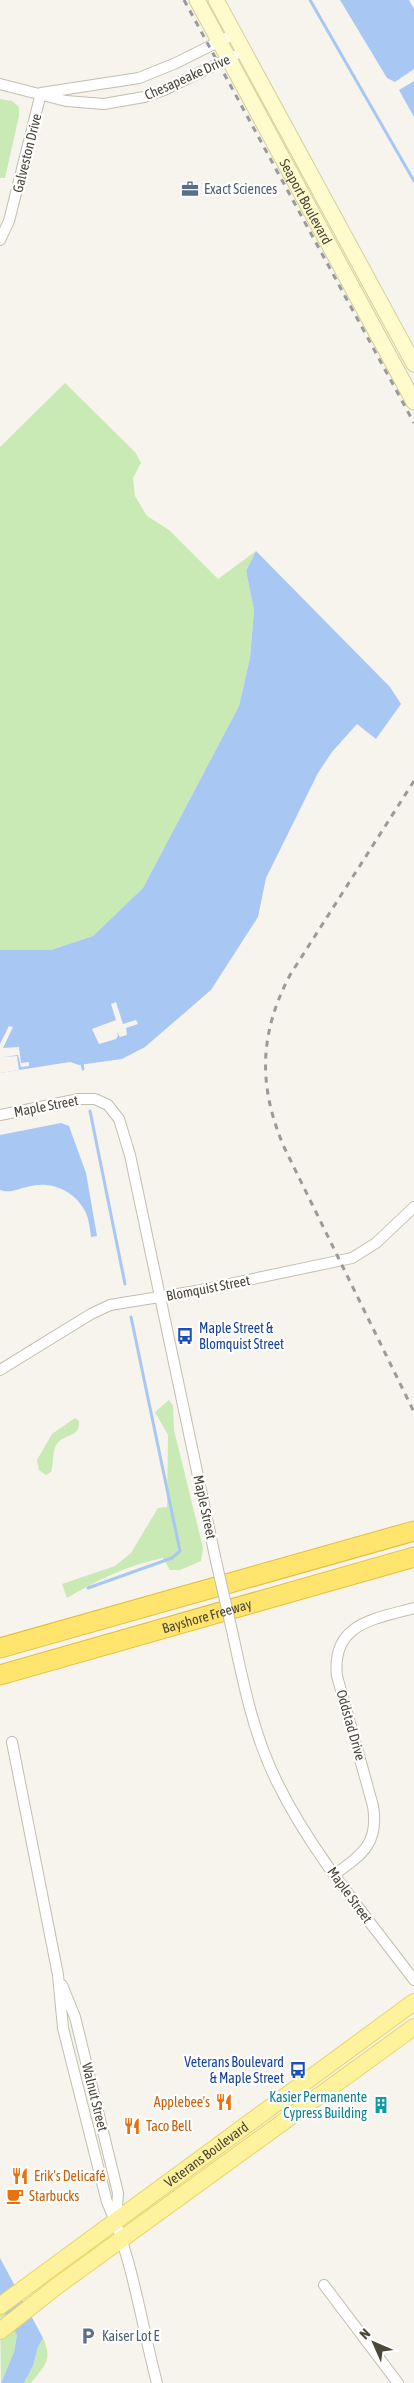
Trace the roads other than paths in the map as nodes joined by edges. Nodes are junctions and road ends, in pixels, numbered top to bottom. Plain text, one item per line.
1 (196, 0) edge
2 (216, 0) edge
3 (234, 34) junction
4 (219, 42) junction
5 (243, 51) junction
6 (228, 59) junction
7 (0, 84) edge
8 (42, 93) junction
9 (0, 240) edge
10 (382, 305) junction
11 (366, 312) junction
12 (414, 364) edge
13 (414, 402) edge
14 (0, 1114) edge
15 (414, 1207) edge
16 (160, 1297) junction
17 (0, 1370) edge
18 (414, 1531) edge
19 (414, 1557) edge
20 (414, 1608) edge
21 (0, 1648) edge
22 (0, 1675) edge
23 (12, 1742) dead end
24 (335, 1874) junction
25 (58, 1975) junction
26 (414, 1980) edge
27 (414, 2002) edge
28 (414, 2027) edge
29 (116, 2221) junction
30 (121, 2240) junction
31 (324, 2285) dead end
32 (0, 2306) edge
33 (0, 2330) edge
34 (157, 2383) edge
35 (398, 2383) edge

1 - 4 main road, Seaport Boulevard
2 - 3 main road, Seaport Boulevard
3 - 4 street, Chesapeake Drive
3 - 5 main road, Seaport Boulevard
4 - 6 main road, Seaport Boulevard
4 - 8 street, Chesapeake Drive
5 - 6 street, Chesapeake Drive
5 - 10 main road, Seaport Boulevard
6 - 8 street, Chesapeake Drive
6 - 11 main road, Seaport Boulevard
7 - 8 street, Chesapeake Drive
8 - 9 street, Galveston Drive
10 - 11 main road
10 - 12 main road, Seaport Boulevard
11 - 13 main road, Seaport Boulevard
14 - 16 street, Maple Street
15 - 16 street, Blomquist Street
16 - 17 street, Blomquist Street
16 - 24 street, Maple Street, bridge
18 - 21 highway, Bayshore Freeway
19 - 22 highway, Bayshore Freeway
20 - 24 street, Oddstad Drive
23 - 25 street, Walnut Street
24 - 26 street, Maple Street
25 - 29 street, Walnut Street
25 - 29 street, Walnut Street
27 - 29 main road, Veterans Boulevard
28 - 30 main road, Veterans Boulevard
29 - 30 street, Walnut Street
29 - 32 main road, Veterans Boulevard
30 - 33 main road, Veterans Boulevard
30 - 34 street, Walnut Street
31 - 35 street

